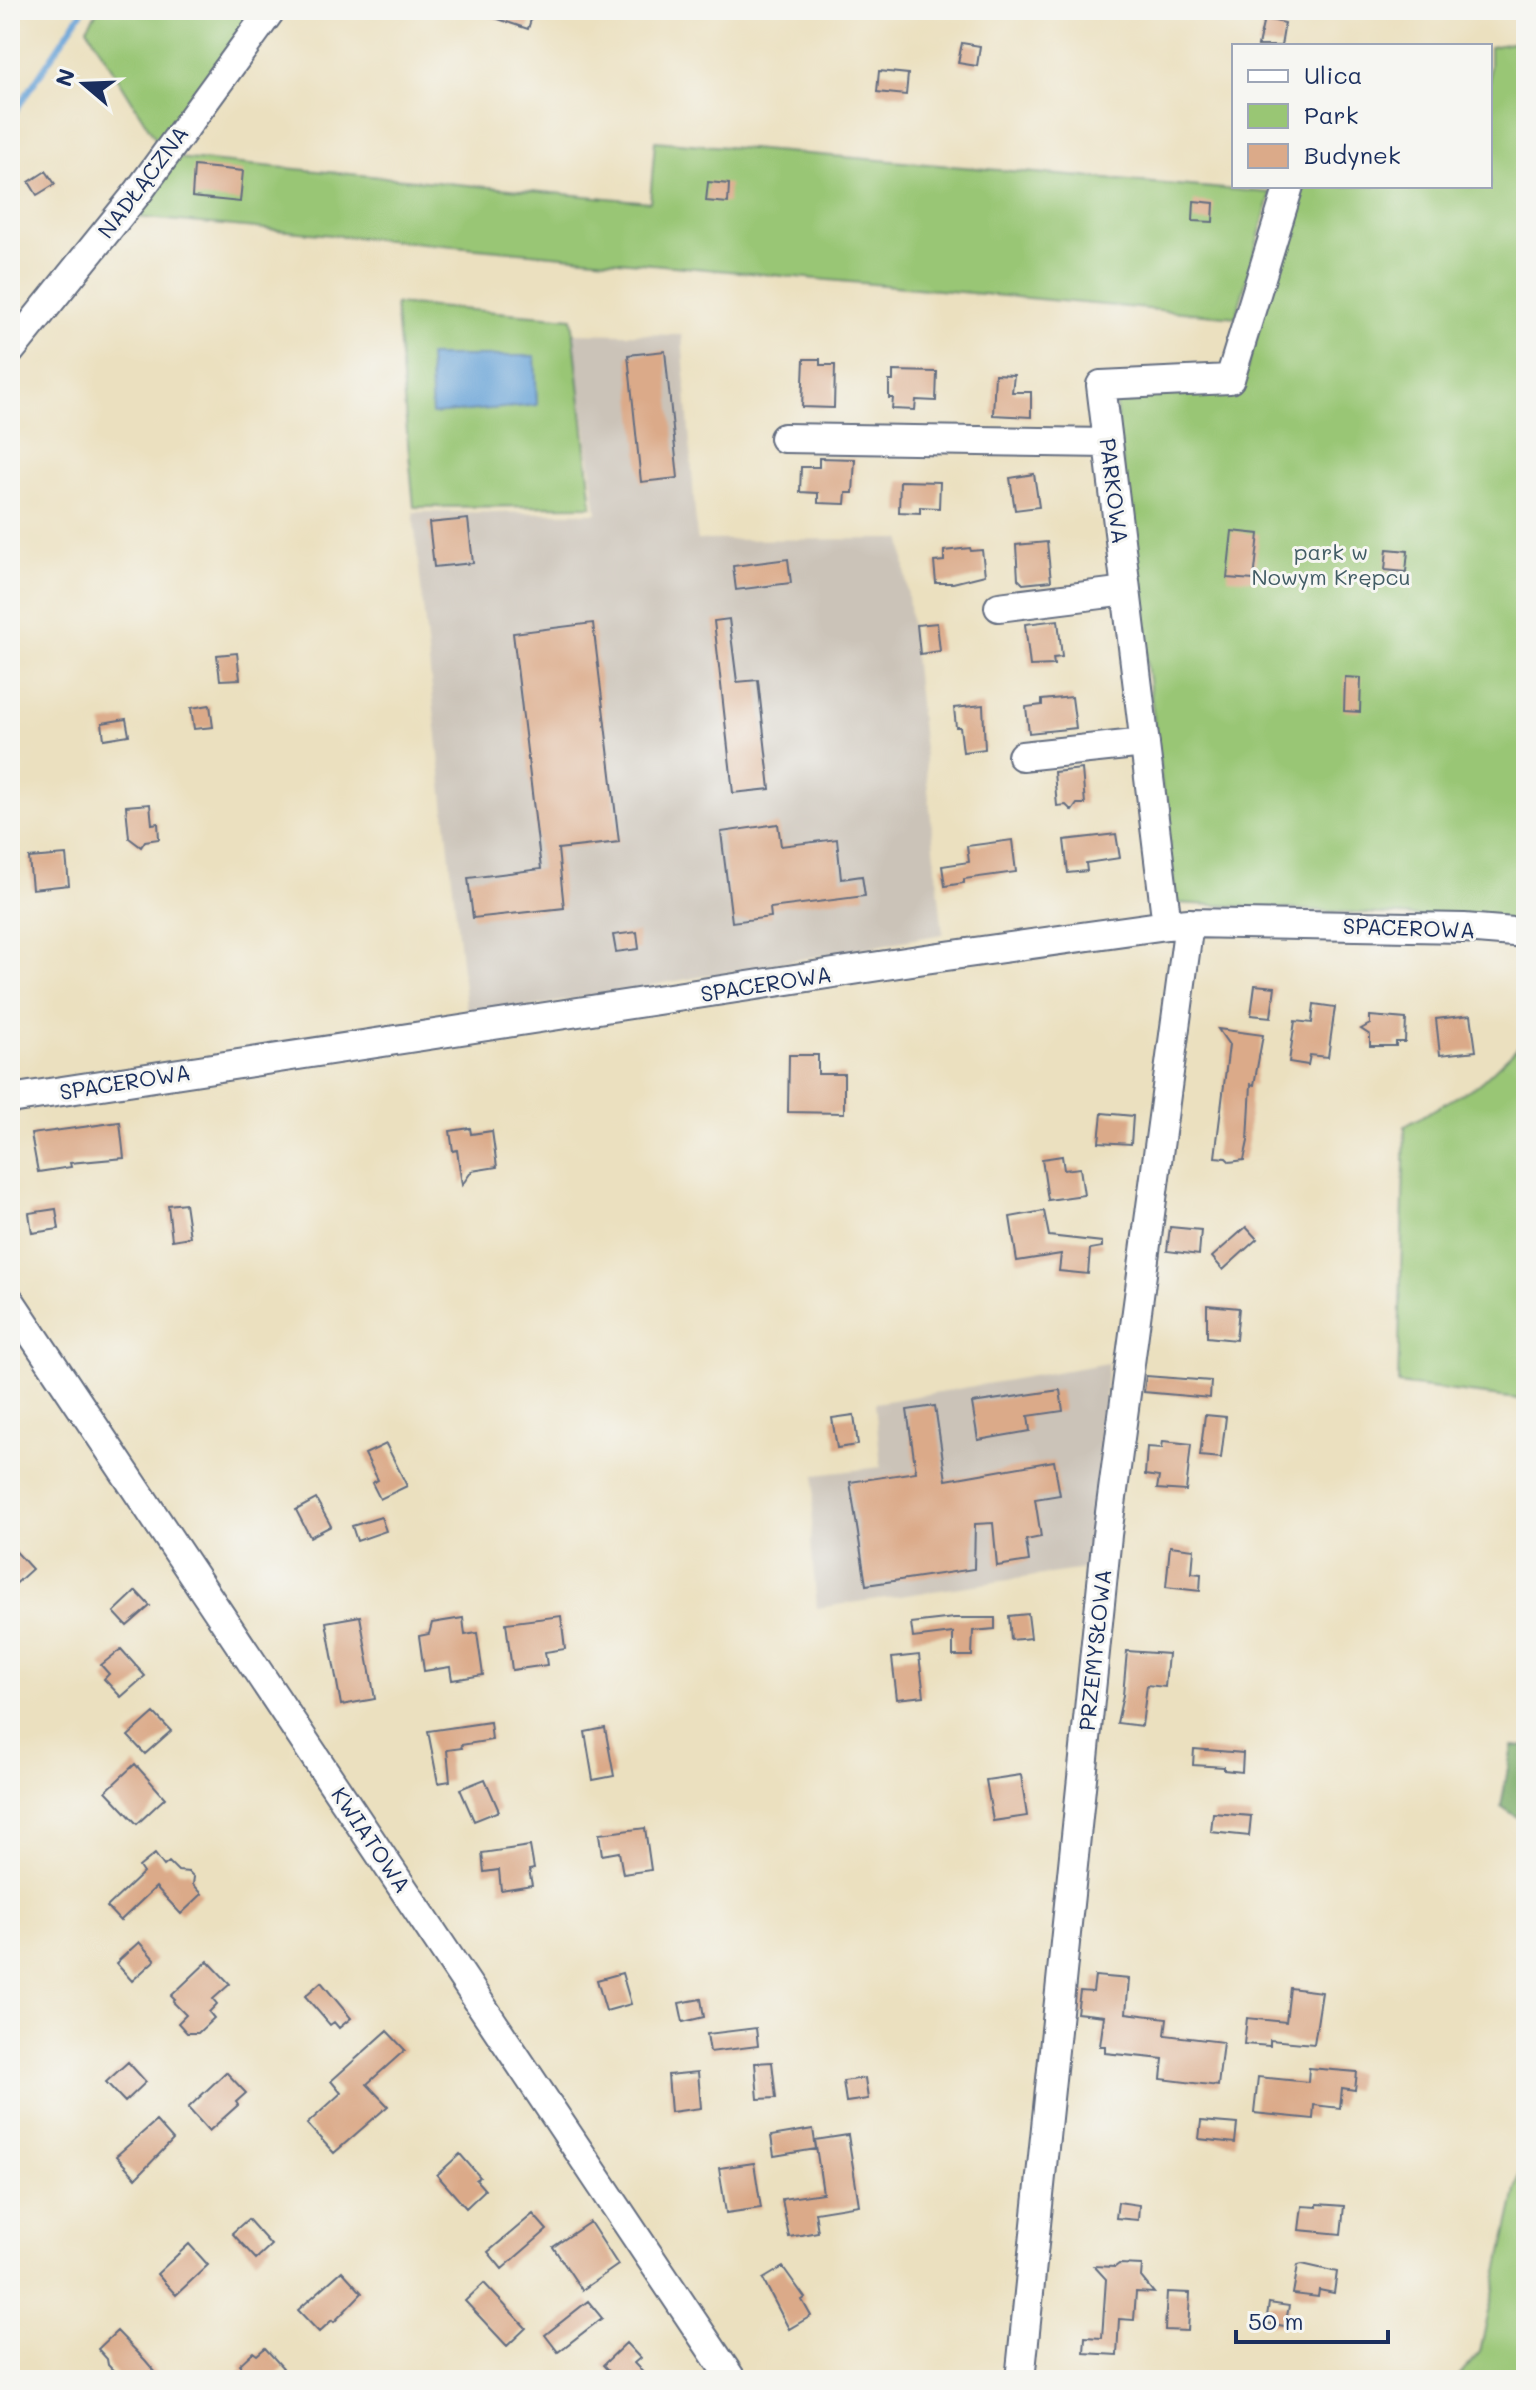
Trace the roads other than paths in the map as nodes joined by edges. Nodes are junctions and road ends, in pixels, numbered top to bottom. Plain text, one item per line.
1 (271, 10) edge
2 (1288, 188) edge
3 (10, 351) edge
4 (784, 438) dead end
5 (1108, 443) junction
6 (1126, 591) junction
7 (999, 607) dead end
8 (1145, 743) junction
9 (1022, 756) dead end
10 (1178, 924) junction
11 (1526, 933) edge
12 (10, 1099) edge
13 (10, 1301) edge
14 (732, 2380) edge
15 (1020, 2380) edge

1 - 3 street, NADŁĄCZNA
2 - 5 street, PARKOWA
4 - 5 street
5 - 6 street, PARKOWA
6 - 7 street
6 - 8 street, PARKOWA
8 - 9 street
8 - 10 street, PARKOWA
10 - 11 street, SPACEROWA
10 - 12 street, SPACEROWA
10 - 15 street, PRZEMYSŁOWA
13 - 14 street, KWIATOWA

